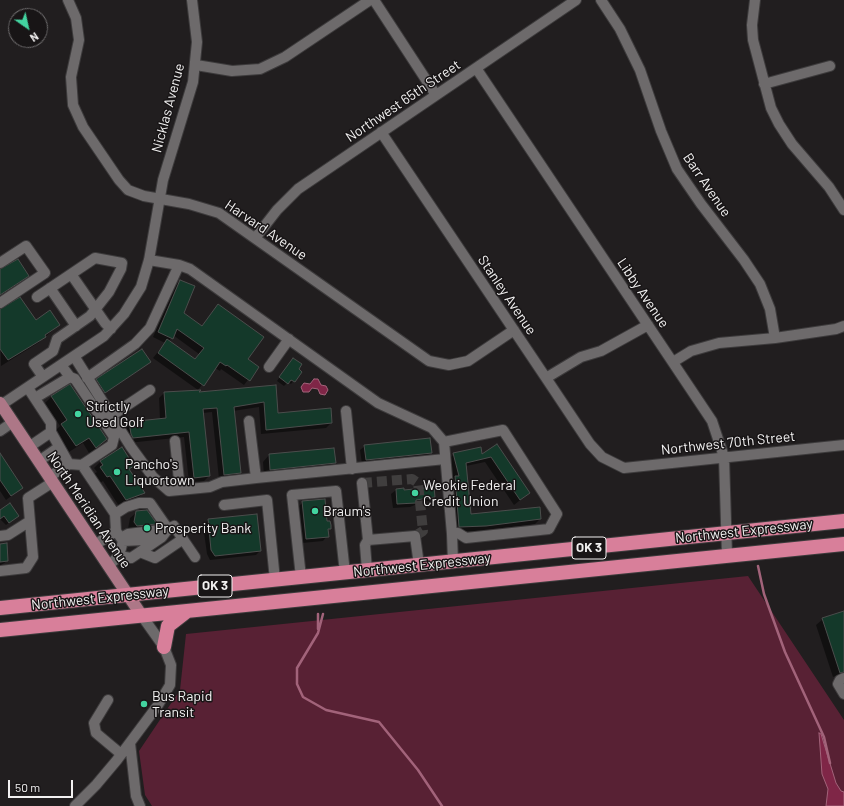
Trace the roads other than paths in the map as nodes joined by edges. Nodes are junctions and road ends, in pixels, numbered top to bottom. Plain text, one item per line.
1 (68, 0) edge
2 (192, 0) edge
3 (370, 0) edge
4 (374, 0) edge
5 (576, 0) edge
6 (601, 0) edge
7 (755, 0) edge
8 (196, 64) junction
9 (830, 66) dead end
10 (476, 68) junction
11 (764, 84) junction
12 (436, 95) junction
13 (382, 132) junction
14 (841, 198) edge
15 (160, 199) junction
16 (844, 210) edge
17 (256, 238) junction
18 (149, 260) junction
19 (0, 263) edge
20 (179, 265) junction
21 (71, 274) junction
22 (50, 288) junction
23 (37, 297) dead end
24 (0, 303) edge
25 (95, 310) junction
26 (648, 325) junction
27 (76, 326) junction
28 (844, 326) edge
29 (111, 329) junction
30 (514, 330) junction
31 (775, 338) junction
32 (289, 339) junction
33 (74, 356) junction
34 (673, 362) junction
35 (62, 365) junction
36 (269, 367) dead end
37 (86, 375) junction
38 (43, 377) junction
39 (70, 377) junction
40 (546, 378) junction
41 (28, 388) junction
42 (150, 390) dead end
43 (35, 398) junction
44 (1, 404) edge
45 (346, 411) dead end
46 (111, 416) junction
47 (249, 421) dead end
48 (13, 422) junction
49 (0, 431) edge
50 (51, 432) junction
51 (175, 441) dead end
52 (444, 442) junction
53 (844, 445) edge
54 (29, 447) junction
55 (59, 447) junction
56 (724, 457) junction
57 (445, 459) junction
58 (39, 461) junction
59 (69, 464) junction
60 (616, 464) joint
61 (82, 465) junction
62 (352, 469) junction
63 (256, 478) junction
64 (51, 480) junction
65 (362, 484) dead end
66 (180, 490) junction
67 (224, 505) dead end
68 (115, 514) junction
69 (30, 521) junction
70 (844, 521) edge
71 (168, 530) junction
72 (726, 533) junction
73 (452, 534) junction
74 (0, 536) edge
75 (120, 537) junction
76 (183, 539) junction
77 (368, 540) junction
78 (844, 544) edge
79 (94, 545) junction
80 (140, 552) junction
81 (727, 555) junction
82 (119, 556) junction
83 (195, 557) dead end
84 (453, 562) junction
85 (418, 565) junction
86 (108, 566) junction
87 (367, 570) junction
88 (0, 571) edge
89 (345, 573) junction
90 (300, 577) junction
91 (275, 580) junction
92 (455, 584) junction
93 (128, 595) junction
94 (0, 608) edge
95 (186, 611) junction
96 (142, 616) junction
97 (0, 630) edge
98 (164, 647) junction
99 (844, 678) edge
100 (844, 694) edge
101 (108, 700) dead end
102 (130, 743) junction
103 (121, 754) junction
104 (76, 806) edge
105 (140, 806) edge

1 - 15 street, Harvard Avenue
2 - 8 street, Nicklas Avenue
3 - 8 street
4 - 12 street
5 - 10 street, Northwest 65th Street
6 - 31 street, Barr Avenue
7 - 11 street
8 - 15 street, Nicklas Avenue
9 - 11 street
10 - 12 street, Northwest 65th Street
10 - 26 street, Libby Avenue
11 - 14 street
12 - 13 street, Northwest 65th Street
13 - 17 street, Northwest 65th Street
13 - 30 street, Stanley Avenue
14 - 16 street
15 - 17 street, Harvard Avenue
15 - 18 street, Nicklas Avenue
17 - 30 street, Harvard Avenue
18 - 20 street
18 - 29 street, Nicklas Avenue
19 - 24 street
20 - 32 street
20 - 37 street
21 - 22 street
21 - 25 street
21 - 25 street
22 - 23 street
22 - 27 street
25 - 27 street
25 - 29 street
26 - 34 street, Libby Avenue
26 - 40 street
27 - 38 street
28 - 31 street
29 - 33 street, Nicklas Avenue
30 - 40 street, Stanley Avenue
31 - 34 street
32 - 36 street
32 - 52 street
33 - 35 street, Nicklas Avenue
33 - 37 street
34 - 56 street, Libby Avenue
35 - 38 street, Nicklas Avenue
35 - 39 street
37 - 46 street
38 - 41 street, Nicklas Avenue
39 - 43 street
39 - 61 street
40 - 60 street, Stanley Avenue
41 - 43 street
41 - 44 street, Nicklas Avenue
42 - 46 street
43 - 50 street
44 - 48 main road, North Meridian Avenue
45 - 62 street
46 - 66 street
47 - 63 street
48 - 49 street
48 - 54 main road, North Meridian Avenue
50 - 54 street
50 - 55 street
51 - 66 street
52 - 57 street
52 - 73 street
53 - 56 street, Northwest 70th Street
54 - 58 main road, North Meridian Avenue
55 - 58 street
55 - 59 street
56 - 60 street, Northwest 70th Street
56 - 72 street, Libby Avenue
57 - 62 street
57 - 73 street
58 - 64 main road, North Meridian Avenue
59 - 61 street
59 - 64 street
61 - 68 street
62 - 63 street
63 - 66 street
64 - 69 street
64 - 79 main road, North Meridian Avenue
65 - 77 street
67 - 91 street
68 - 71 street
68 - 75 street
69 - 74 street
69 - 88 street
70 - 72 highway, Northwest Expressway / OK 3
71 - 75 street
71 - 76 street
71 - 80 street
72 - 81 street, Libby Avenue
72 - 84 highway, Northwest Expressway / OK 3
73 - 84 street
75 - 79 street
75 - 82 street
76 - 80 street
76 - 83 street
77 - 85 street
77 - 87 street
78 - 81 highway, Northwest Expressway / OK 3
79 - 86 main road, North Meridian Avenue
80 - 82 street
81 - 92 highway, Northwest Expressway / OK 3
82 - 86 street
84 - 85 highway, Northwest Expressway / OK 3
84 - 92 highway
85 - 87 highway, Northwest Expressway / OK 3
86 - 93 main road, North Meridian Avenue
87 - 89 highway, Northwest Expressway / OK 3
89 - 90 highway, Northwest Expressway / OK 3
89 - 90 street
90 - 91 highway, Northwest Expressway / OK 3
91 - 93 highway, Northwest Expressway / OK 3
92 - 95 highway, Northwest Expressway / OK 3
93 - 94 highway, Northwest Expressway / OK 3
93 - 96 main road, North Meridian Avenue
95 - 96 highway, Northwest Expressway / OK 3
95 - 98 highway
96 - 97 highway, Northwest Expressway / OK 3
96 - 98 street, North Meridian Avenue
98 - 102 street, North Meridian Avenue
99 - 100 street
101 - 103 street
102 - 103 street, North Meridian Avenue
102 - 105 street
103 - 104 street, North Meridian Avenue

